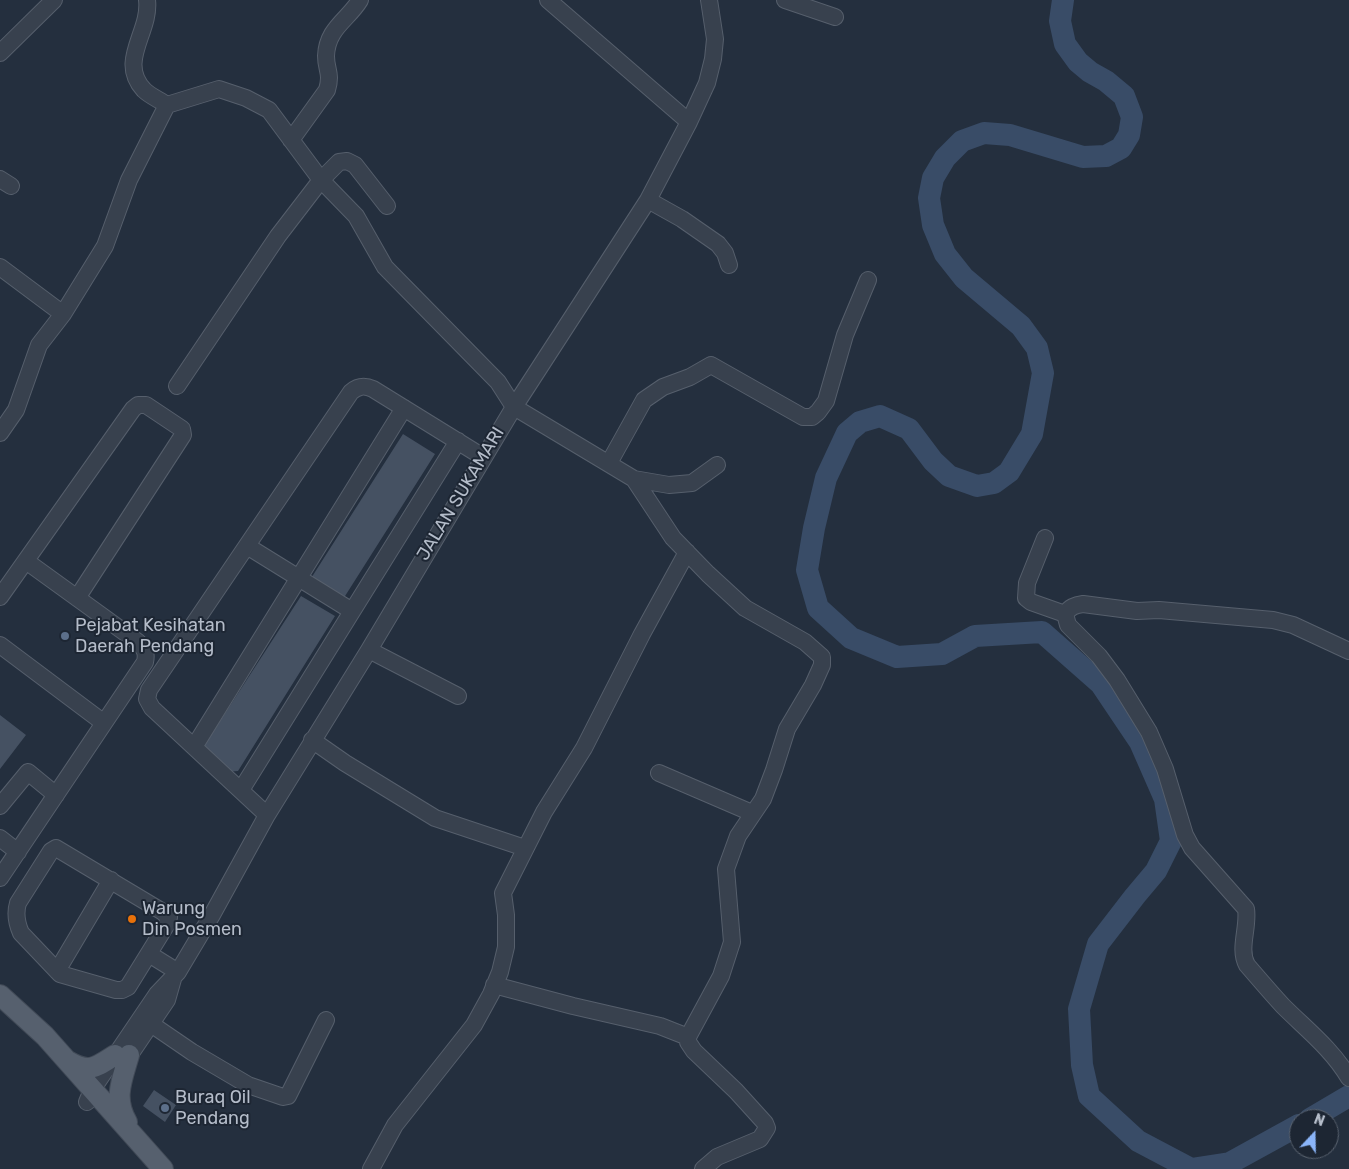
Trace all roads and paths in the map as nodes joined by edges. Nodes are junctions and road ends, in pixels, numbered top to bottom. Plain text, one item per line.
1 (54, 0) edge
2 (146, 0) edge
3 (360, 0) edge
4 (548, 0) edge
5 (709, 0) edge
6 (785, 0) edge
7 (835, 17) dead end
8 (0, 53) edge
9 (167, 105) junction
10 (689, 122) junction
11 (291, 140) junction
12 (321, 180) junction
13 (648, 200) junction
14 (387, 206) dead end
15 (729, 265) dead end
16 (0, 267) edge
17 (868, 280) dead end
18 (63, 314) junction
19 (176, 386) dead end
20 (514, 407) junction
21 (404, 408) junction
22 (0, 433) edge
23 (458, 441) junction
24 (484, 457) junction
25 (608, 463) junction
26 (717, 465) dead end
27 (634, 479) junction
28 (1045, 538) dead end
29 (247, 546) junction
30 (686, 552) junction
31 (26, 560) junction
32 (299, 578) junction
33 (0, 597) edge
34 (77, 598) junction
35 (352, 611) junction
36 (1065, 614) junction
37 (0, 645) edge
38 (369, 650) junction
39 (1349, 650) edge
40 (458, 696) dead end
41 (104, 723) junction
42 (312, 740) junction
43 (194, 747) junction
44 (659, 773) dead end
45 (241, 790) junction
46 (56, 794) junction
47 (0, 806) edge
48 (752, 813) junction
49 (268, 814) junction
50 (0, 838) edge
51 (525, 848) junction
52 (18, 852) junction
53 (0, 878) edge
54 (111, 880) junction
55 (149, 954) junction
56 (57, 971) junction
57 (175, 976) junction
58 (494, 986) junction
59 (4, 999) edge
60 (326, 1020) dead end
61 (151, 1024) junction
62 (688, 1037) junction
63 (122, 1055) junction
64 (64, 1058) junction
65 (1346, 1073) edge
66 (93, 1100) junction
67 (137, 1140) junction
68 (146, 1169) edge
69 (162, 1169) edge
70 (370, 1169) edge
71 (703, 1169) edge

1 - 8 street
2 - 9 street
3 - 11 street
4 - 10 street
5 - 10 street, JALAN SUKAMARI
6 - 7 street
9 - 11 street
9 - 18 street
10 - 13 street, JALAN SUKAMARI
11 - 12 street
12 - 14 street
12 - 19 street
12 - 20 street
13 - 15 street
13 - 20 street, JALAN SUKAMARI
16 - 18 street
17 - 25 street
18 - 22 street
20 - 24 street, JALAN SUKAMARI
20 - 25 street
21 - 23 street
21 - 29 street
21 - 32 street
23 - 24 street
23 - 35 street
24 - 38 street, JALAN SUKAMARI
25 - 27 street
26 - 27 street
27 - 30 street
28 - 36 street
29 - 32 street
29 - 43 street
30 - 48 street
30 - 51 street
31 - 33 street
31 - 34 street
31 - 34 street
32 - 35 street
32 - 43 street
34 - 41 street
35 - 45 street
36 - 39 street
36 - 65 street
37 - 41 street
38 - 40 street
38 - 42 street, JALAN SUKAMARI
41 - 46 street
42 - 49 street, JALAN SUKAMARI
42 - 51 street
43 - 45 street
44 - 48 street
45 - 49 street
46 - 47 street
46 - 52 street
48 - 62 street
49 - 57 street, JALAN SUKAMARI
50 - 52 street
51 - 58 street
52 - 53 street
54 - 55 street
54 - 56 street
54 - 56 street
55 - 56 street
55 - 57 street
57 - 61 street, JALAN SUKAMARI
57 - 63 street, JALAN SUKAMARI
58 - 62 street
58 - 70 street
59 - 64 main road
59 - 66 main road
60 - 61 street
61 - 63 street, JALAN SUKAMARI
62 - 71 street
63 - 64 main road
63 - 66 street, JALAN SUKAMARI
63 - 67 main road
64 - 66 main road
66 - 67 main road
66 - 68 main road
67 - 69 main road

